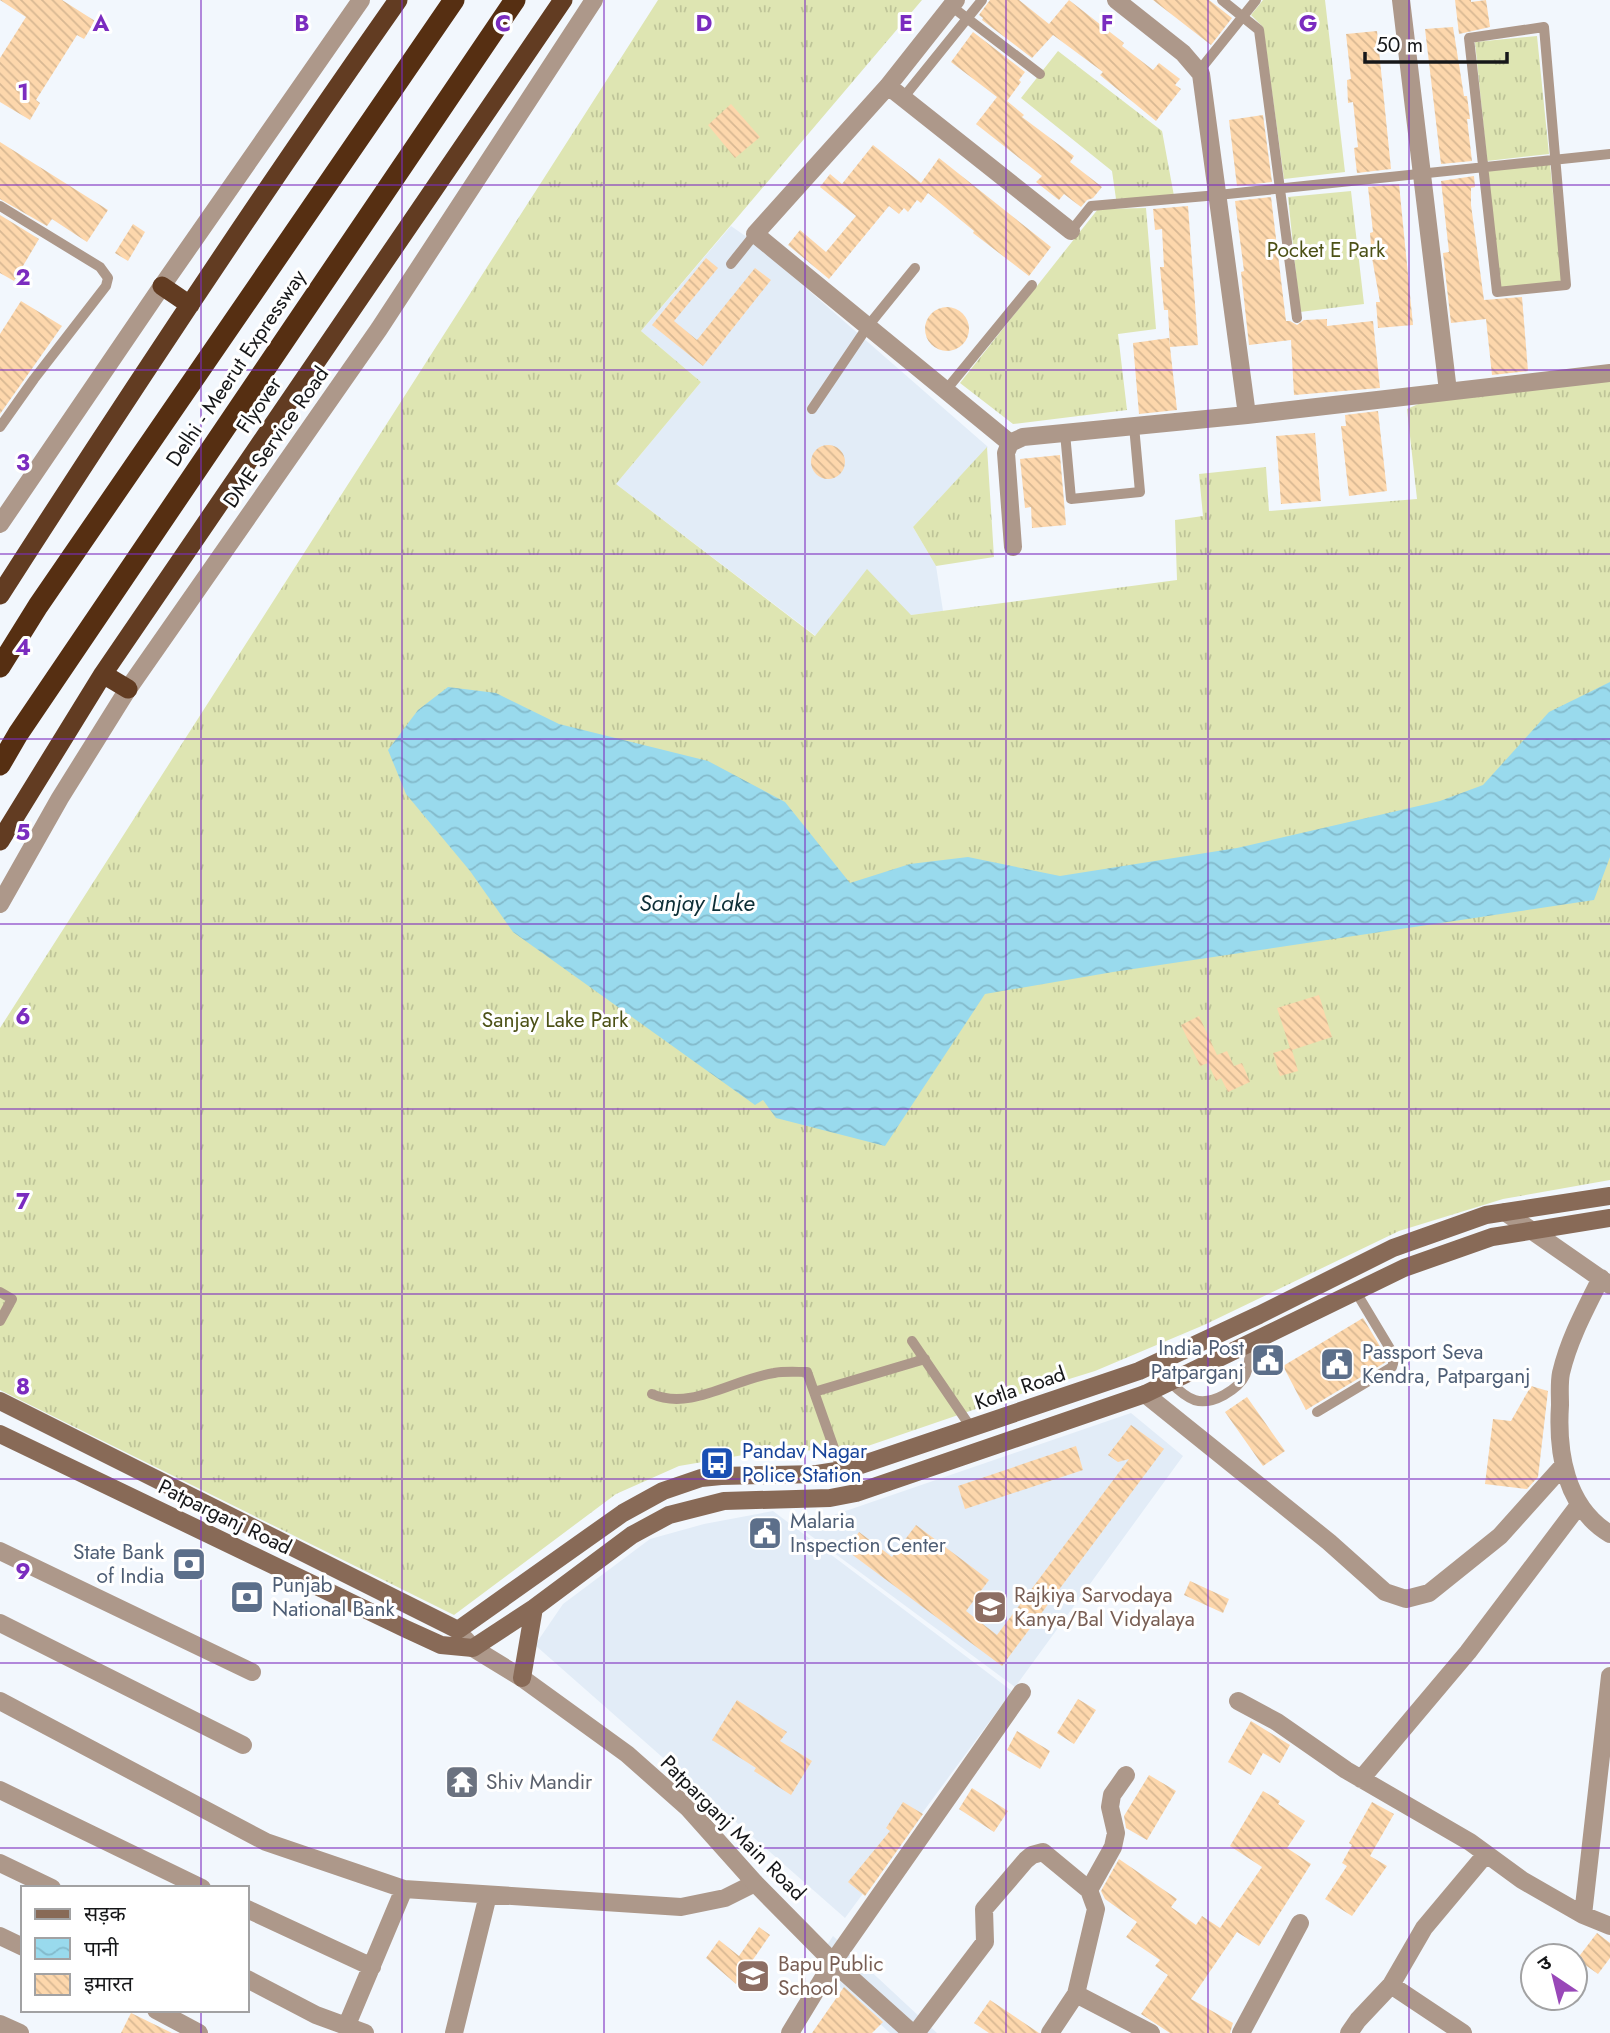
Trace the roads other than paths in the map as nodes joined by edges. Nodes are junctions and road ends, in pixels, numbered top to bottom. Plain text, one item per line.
1 (361, 0) edge
2 (398, 0) edge
3 (454, 0) edge
4 (515, 0) edge
5 (564, 0) edge
6 (594, 0) edge
7 (982, 0) edge
8 (1116, 0) edge
9 (1222, 0) edge
10 (1256, 0) edge
11 (1401, 0) edge
12 (954, 3) edge
13 (1243, 16) junction
14 (967, 18) junction
15 (1199, 71) junction
16 (1040, 74) dead end
17 (888, 86) junction
18 (902, 98) junction
19 (1610, 154) edge
20 (1556, 160) junction
21 (1483, 167) junction
22 (1422, 174) junction
23 (1280, 189) junction
24 (1218, 195) junction
25 (0, 206) edge
26 (1071, 232) joint
27 (755, 234) junction
28 (732, 264) dead end
29 (915, 268) dead end
30 (1032, 285) dead end
31 (162, 286) junction
32 (190, 305) junction
33 (1297, 318) dead end
34 (868, 326) junction
35 (1610, 373) edge
36 (946, 390) junction
37 (1448, 391) junction
38 (812, 409) dead end
39 (1247, 415) junction
40 (1134, 426) junction
41 (0, 427) edge
42 (1065, 432) junction
43 (1010, 443) junction
44 (0, 524) edge
45 (1013, 547) dead end
46 (0, 594) edge
47 (0, 667) edge
48 (103, 674) junction
49 (128, 689) junction
50 (0, 765) edge
51 (0, 841) edge
52 (0, 904) edge
53 (1610, 1196) edge
54 (1505, 1212) junction
55 (1610, 1218) edge
56 (1532, 1231) junction
57 (1606, 1281) edge
58 (0, 1292) edge
59 (1356, 1292) junction
60 (0, 1321) edge
61 (912, 1341) dead end
62 (1250, 1344) junction
63 (925, 1359) junction
64 (1170, 1382) junction
65 (814, 1392) junction
66 (652, 1394) dead end
67 (1145, 1394) junction
68 (0, 1401) edge
69 (1317, 1412) dead end
70 (972, 1429) junction
71 (0, 1434) edge
72 (1562, 1467) junction
73 (842, 1471) junction
74 (1579, 1505) junction
75 (1610, 1534) edge
76 (0, 1551) edge
77 (534, 1608) junction
78 (0, 1623) edge
79 (458, 1630) junction
80 (472, 1648) junction
81 (252, 1672) dead end
82 (1610, 1676) edge
83 (522, 1678) junction
84 (1022, 1692) dead end
85 (0, 1701) edge
86 (1238, 1701) dead end
87 (243, 1745) dead end
88 (1126, 1775) dead end
89 (1361, 1779) junction
90 (1604, 1782) edge
91 (0, 1790) edge
92 (1486, 1854) junction
93 (0, 1863) edge
94 (755, 1883) junction
95 (48, 1886) edge
96 (198, 1886) edge
97 (404, 1889) junction
98 (1089, 1890) junction
99 (488, 1895) junction
100 (248, 1909) edge
101 (1583, 1915) junction
102 (1300, 1923) dead end
103 (1610, 1926) edge
104 (0, 1937) edge
105 (21, 1946) edge
106 (833, 1962) junction
107 (372, 1967) junction
108 (248, 1980) edge
109 (1391, 1985) junction
110 (1076, 1994) junction
111 (160, 2012) edge
112 (0, 2024) edge
113 (346, 2027) junction
114 (20, 2033) edge
115 (199, 2033) edge
116 (365, 2033) edge
117 (454, 2033) edge
118 (790, 2033) edge
119 (914, 2033) edge
120 (1050, 2033) edge
121 (1151, 2033) edge
122 (1241, 2033) edge
123 (1349, 2033) edge
124 (1463, 2033) edge

1 - 31 street
2 - 32 highway
3 - 47 highway, Delhi - Meerut Expressway
4 - 50 highway, Delhi - Meerut Expressway
5 - 48 highway, Flyover
6 - 49 street, DME Service Road
7 - 14 lane
8 - 15 street
9 - 13 lane
10 - 13 lane
11 - 22 street
12 - 14 lane
12 - 17 street
13 - 15 lane
13 - 23 lane
14 - 16 lane
14 - 18 lane
15 - 24 street
17 - 18 street
17 - 27 street
18 - 26 street
19 - 20 lane
20 - 21 lane
20 - 21 lane
20 - 21 lane
21 - 22 lane
22 - 23 lane
22 - 37 street
23 - 24 lane
23 - 33 lane
24 - 26 lane
24 - 39 street
25 - 41 lane
27 - 28 lane
27 - 34 street
29 - 34 lane
30 - 36 lane
31 - 32 highway
31 - 44 street
32 - 46 highway
34 - 36 street
34 - 38 lane
35 - 37 street
36 - 43 street
37 - 39 street
39 - 40 street
40 - 42 street
40 - 42 lane
42 - 43 street
43 - 45 street
48 - 49 highway
48 - 51 highway, Flyover
49 - 52 street, DME Service Road
53 - 54 main road, Kotla Road
54 - 56 street
54 - 70 main road, Kotla Road
55 - 56 main road
56 - 57 street
56 - 59 main road
57 - 72 street
58 - 60 lane
59 - 62 main road
59 - 69 lane
61 - 63 lane
62 - 64 main road
62 - 64 lane
63 - 65 lane
63 - 70 lane
64 - 67 main road
65 - 66 lane
65 - 73 lane
67 - 72 street
67 - 77 main road
68 - 79 main road, Patparganj Road
70 - 73 main road, Kotla Road
71 - 80 main road, Patparganj Road
72 - 74 street
73 - 79 main road, Kotla Road
74 - 75 street
74 - 89 street
76 - 81 street
77 - 80 main road
77 - 83 main road
78 - 87 street
79 - 80 street
80 - 83 street, Patparganj Main Road
82 - 90 street
83 - 94 street, Patparganj Main Road
84 - 106 street
85 - 97 street
86 - 89 street
88 - 98 street
89 - 92 street
90 - 101 street
91 - 96 street
92 - 101 street
92 - 109 street
93 - 95 street
94 - 99 street
94 - 106 street, Patparganj Main Road
97 - 99 street
97 - 107 street
98 - 110 street
98 - 119 street
99 - 117 street
100 - 107 street
101 - 103 street
102 - 122 street
104 - 105 street
106 - 118 street
106 - 119 street, Patparganj Main Road
107 - 113 street
108 - 113 street
109 - 123 street
109 - 124 street
110 - 120 street
110 - 121 street
111 - 115 street
112 - 114 street
113 - 116 street

